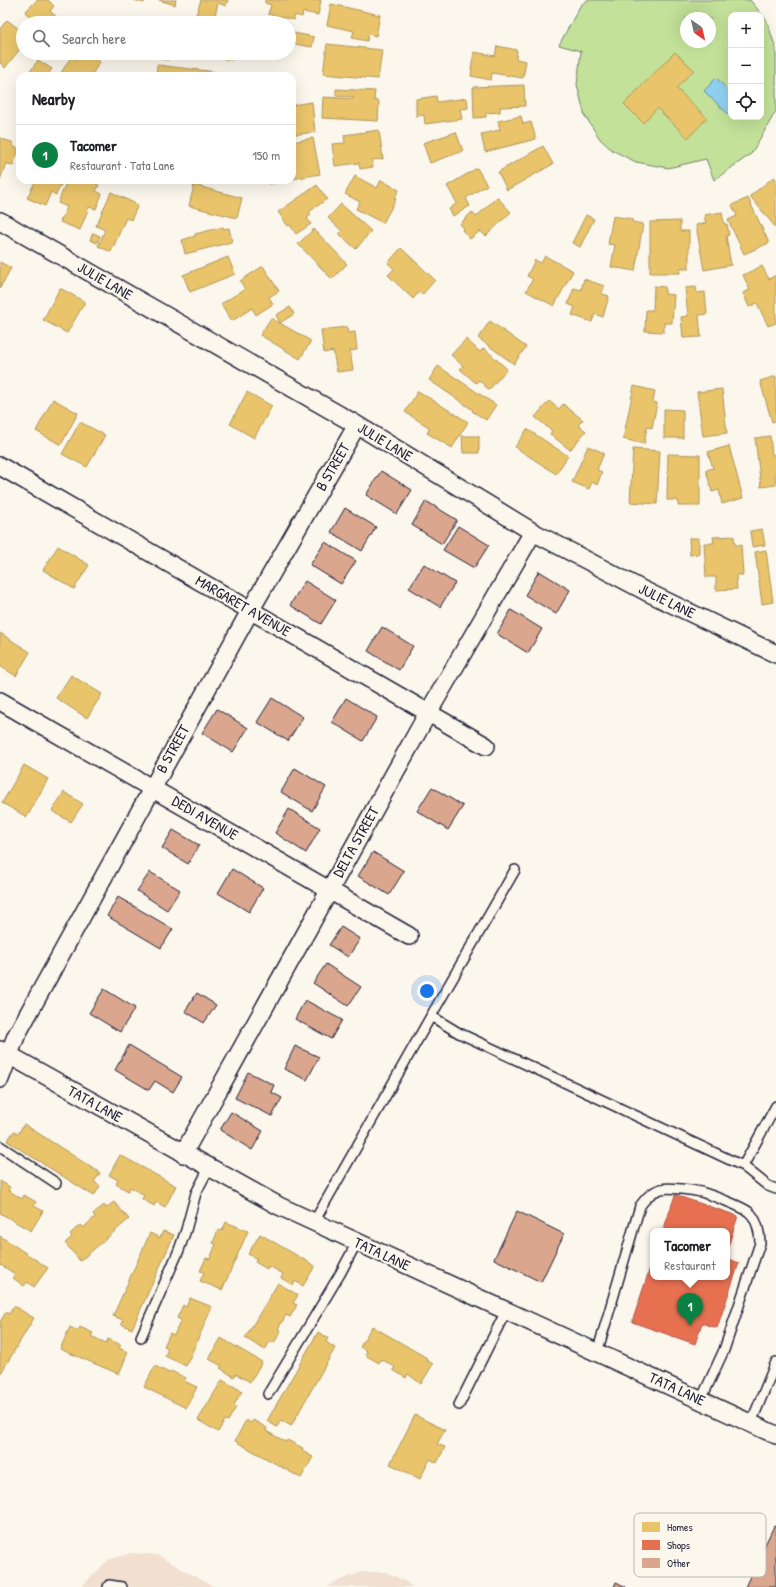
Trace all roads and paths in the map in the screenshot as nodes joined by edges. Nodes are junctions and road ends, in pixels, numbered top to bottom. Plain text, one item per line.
1 (0, 221) edge
2 (357, 425) junction
3 (0, 466) edge
4 (533, 532) junction
5 (250, 611) junction
6 (776, 654) edge
7 (0, 701) edge
8 (428, 713) junction
9 (486, 746) dead end
10 (152, 788) junction
11 (515, 870) dead end
12 (330, 890) junction
13 (410, 936) dead end
14 (432, 1016) junction
15 (5, 1053) edge
16 (0, 1079) edge
17 (776, 1106) edge
18 (0, 1146) edge
19 (183, 1154) junction
20 (743, 1166) junction
21 (209, 1168) junction
22 (56, 1183) dead end
23 (776, 1189) edge
24 (314, 1222) junction
25 (357, 1242) junction
26 (506, 1311) junction
27 (141, 1337) dead end
28 (597, 1353) junction
29 (776, 1362) edge
30 (268, 1394) dead end
31 (702, 1400) junction
32 (459, 1405) dead end
33 (750, 1423) junction
34 (776, 1435) edge
35 (108, 1587) edge
36 (122, 1587) edge

1 - 2 street, JULIE LANE
2 - 4 street, JULIE LANE
2 - 5 street, B STREET
3 - 5 street, MARGARET AVENUE
4 - 6 street, JULIE LANE
4 - 8 street, DELTA STREET
5 - 8 street, MARGARET AVENUE
5 - 10 street, B STREET
7 - 10 street, DEDI AVENUE
8 - 9 street, MARGARET AVENUE
8 - 12 street, DELTA STREET
10 - 12 street, DEDI AVENUE
10 - 15 street, B STREET
11 - 14 lane
12 - 13 street, DEDI AVENUE
12 - 19 street, DELTA STREET
14 - 20 lane
14 - 24 lane
15 - 16 street, B STREET
15 - 19 street, TATA LANE
17 - 20 lane
18 - 22 lane
19 - 21 street, TATA LANE
20 - 23 lane
21 - 24 street, TATA LANE
21 - 27 lane
24 - 25 street, TATA LANE
25 - 26 street, TATA LANE
25 - 30 lane
26 - 28 street, TATA LANE
26 - 32 lane
28 - 31 street, TATA LANE
28 - 31 lane
29 - 33 lane
31 - 33 street, TATA LANE
33 - 34 street, TATA LANE
35 - 36 lane

